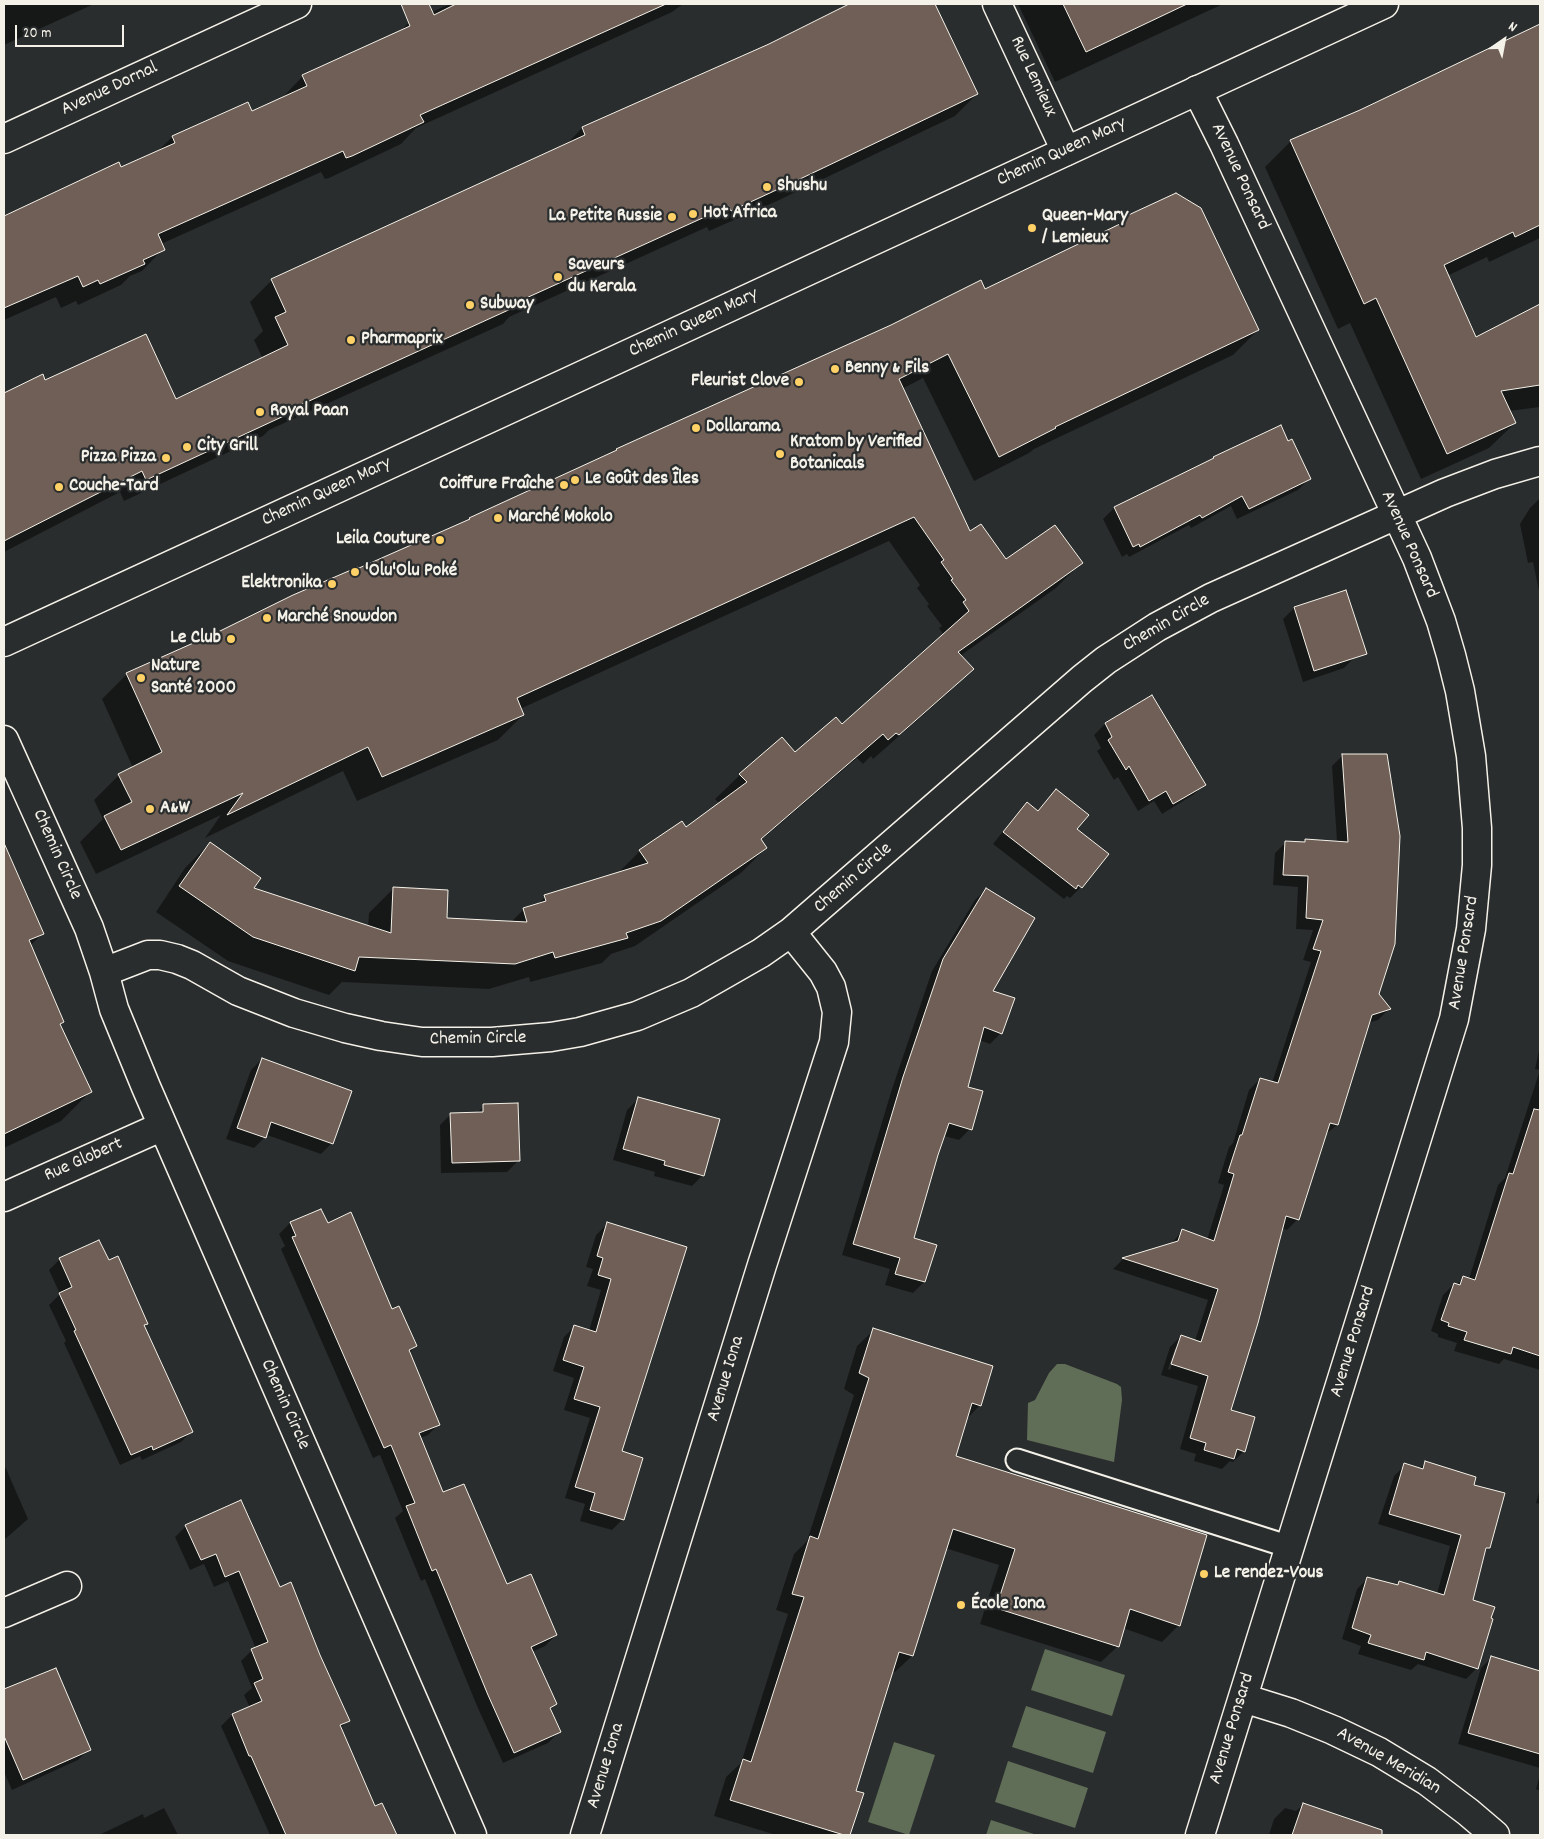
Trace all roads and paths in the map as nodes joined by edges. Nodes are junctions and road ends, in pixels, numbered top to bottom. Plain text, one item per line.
1 (297, 4) edge
2 (997, 4) edge
3 (1384, 4) edge
4 (1197, 90) junction
5 (4, 139) edge
6 (1066, 151) junction
7 (1540, 461) edge
8 (1396, 516) junction
9 (4, 642) edge
10 (4, 740) edge
11 (791, 932) junction
12 (104, 972) junction
13 (163, 1126) junction
14 (4, 1197) edge
15 (1017, 1460) dead end
16 (1290, 1547) junction
17 (66, 1586) dead end
18 (4, 1613) edge
19 (1244, 1698) junction
20 (472, 1835) edge
21 (585, 1835) edge
22 (1200, 1835) edge
23 (1495, 1835) edge

1 - 5 street, Avenue Dornal
2 - 6 street, Rue Lemieux
3 - 4 street, Chemin Queen Mary
4 - 6 street, Chemin Queen Mary
4 - 8 street, Avenue Ponsard
6 - 9 street, Chemin Queen Mary
7 - 8 street, Chemin Circle
8 - 11 street, Chemin Circle
8 - 16 street, Avenue Ponsard
10 - 12 street, Chemin Circle
11 - 12 street, Chemin Circle
11 - 21 street, Avenue Iona
12 - 13 street, Chemin Circle
13 - 14 street, Rue Globert
13 - 20 street, Chemin Circle
15 - 16 lane
16 - 19 street, Avenue Ponsard
17 - 18 street
19 - 22 street, Avenue Ponsard
19 - 23 street, Avenue Meridian

